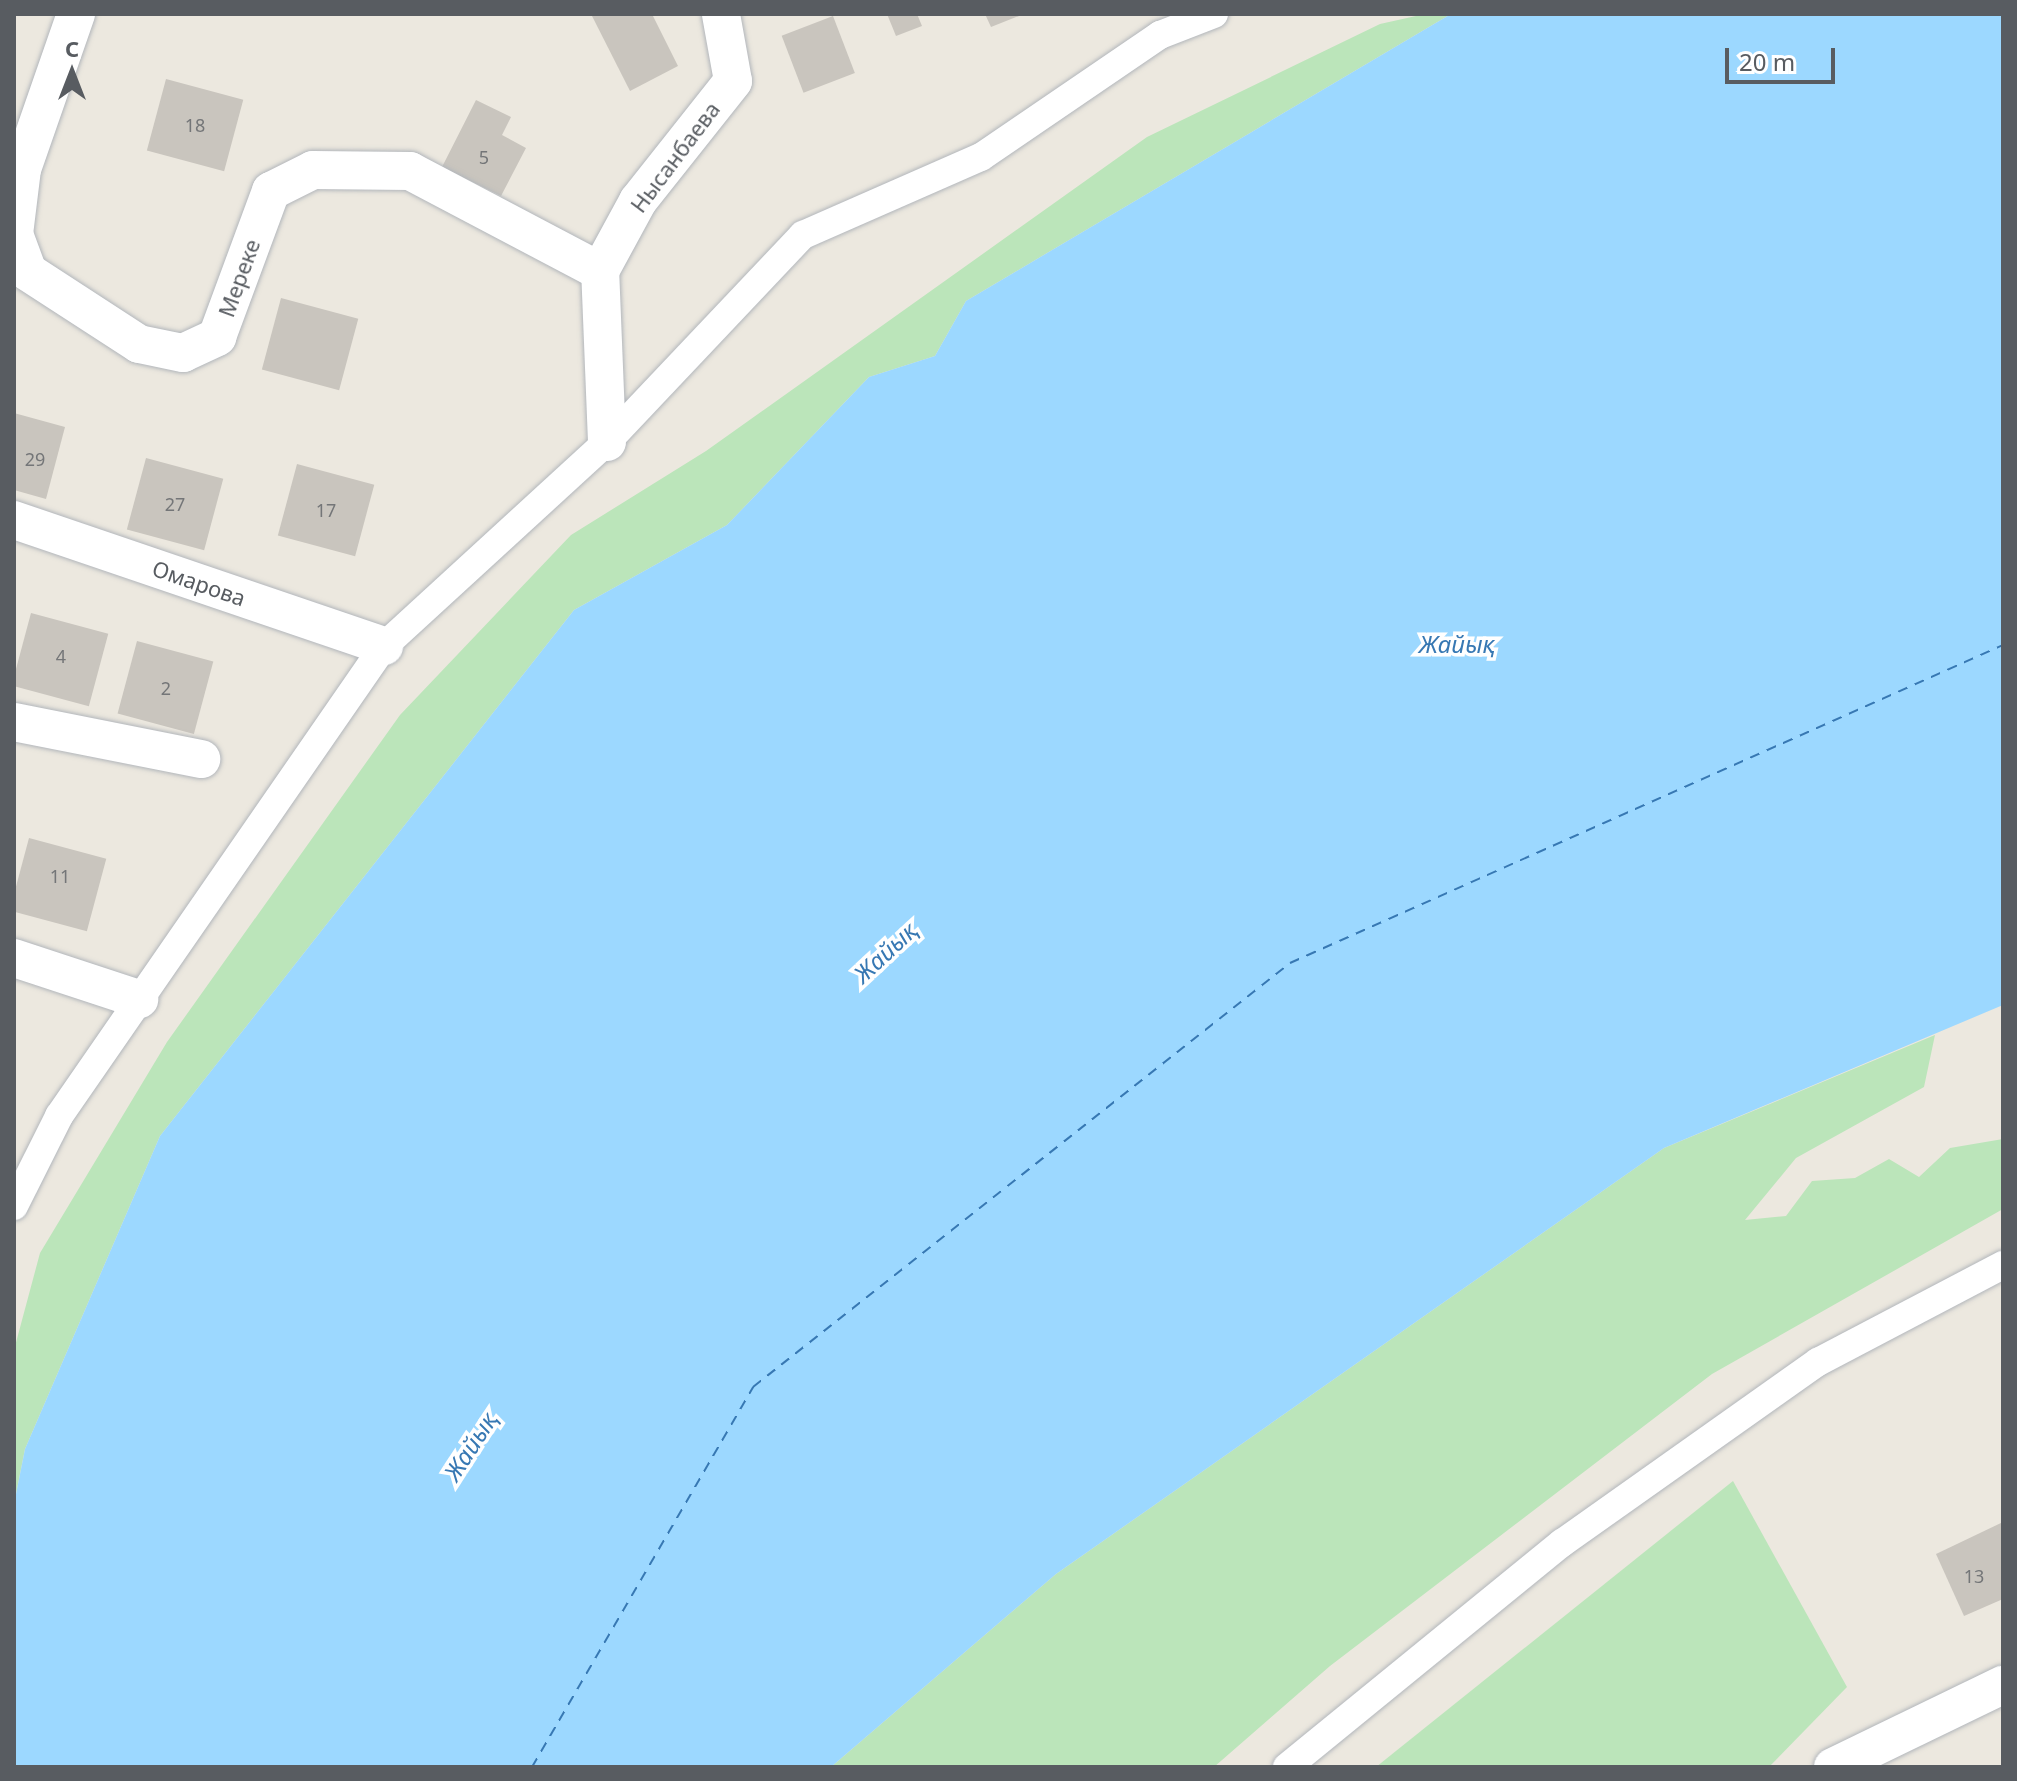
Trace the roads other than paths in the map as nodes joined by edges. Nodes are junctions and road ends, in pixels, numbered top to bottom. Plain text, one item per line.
1 (76, 14) edge
2 (721, 14) edge
3 (1214, 14) edge
4 (600, 271) junction
5 (607, 442) junction
6 (14, 520) edge
7 (384, 646) junction
8 (14, 722) edge
9 (201, 759) dead end
10 (14, 958) edge
11 (139, 999) junction
12 (14, 1206) edge
13 (2003, 1265) edge
14 (2003, 1685) edge
15 (1287, 1767) edge
16 (1833, 1767) edge

1 - 4 street, Мереке
2 - 4 street, Нысанбаева
3 - 5 street
4 - 5 street
5 - 7 street
6 - 7 street, Омарова
7 - 11 street
8 - 9 street
10 - 11 street
11 - 12 street
13 - 15 street
14 - 16 street

